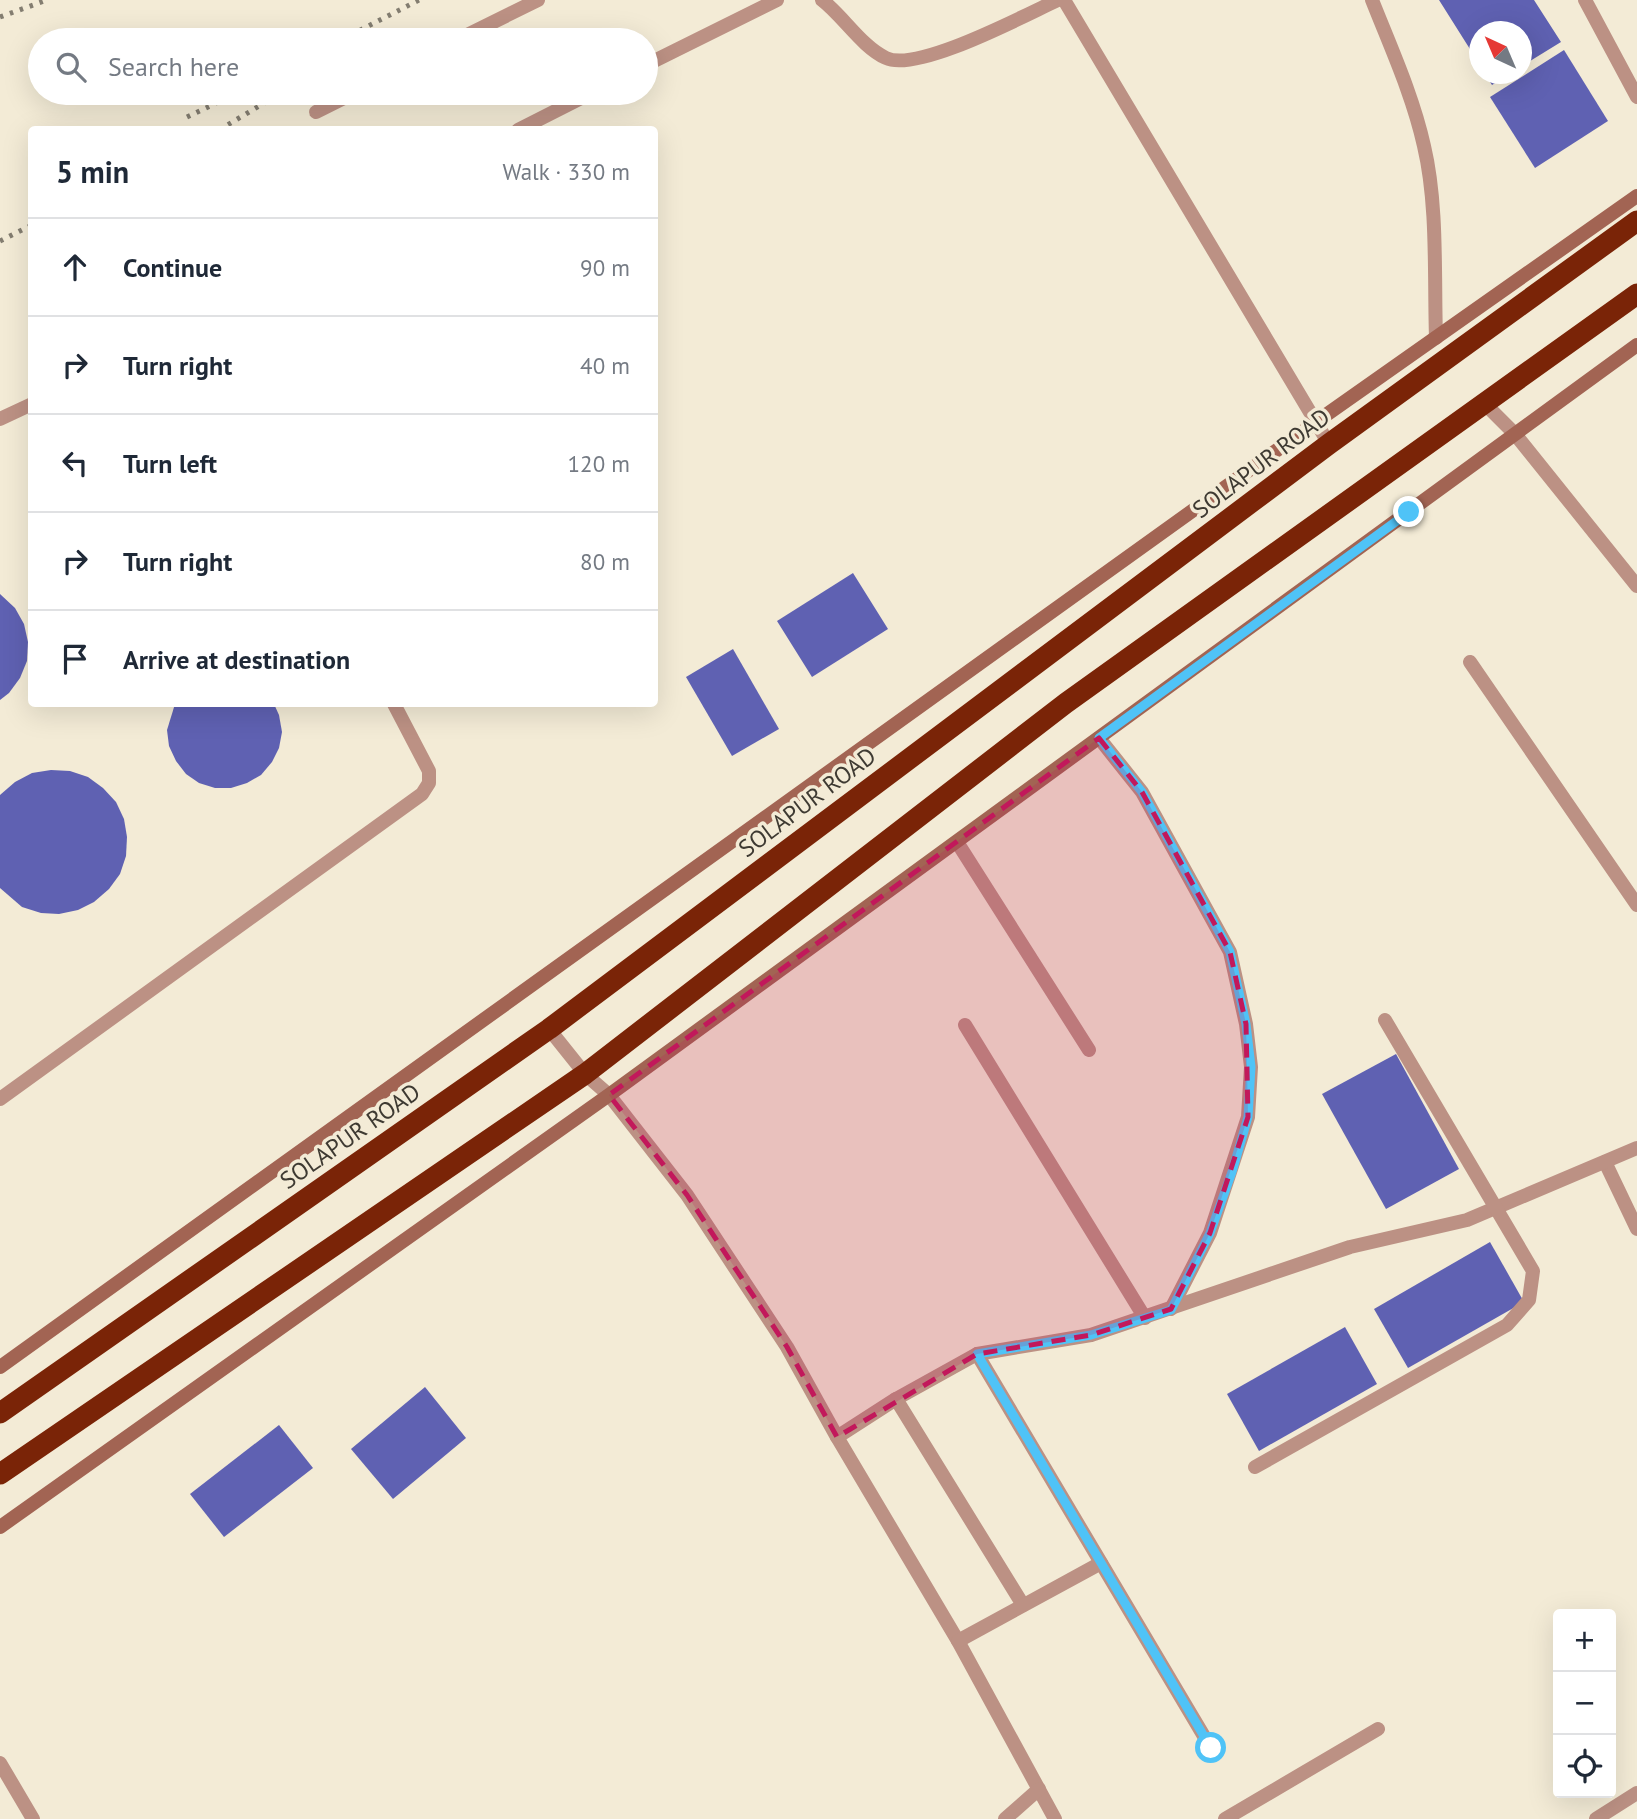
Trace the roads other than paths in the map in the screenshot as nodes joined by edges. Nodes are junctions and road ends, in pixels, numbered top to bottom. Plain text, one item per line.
1 (538, 0) edge
2 (777, 0) edge
3 (822, 0) edge
4 (1058, 0) edge
5 (1064, 0) edge
6 (1372, 0) edge
7 (1585, 0) edge
8 (481, 28) edge
9 (658, 59) edge
10 (1637, 97) edge
11 (330, 105) edge
12 (567, 105) edge
13 (316, 112) dead end
14 (526, 126) edge
15 (1637, 196) edge
16 (1637, 221) edge
17 (1637, 294) edge
18 (1436, 338) junction
19 (1637, 345) edge
20 (1483, 402) junction
21 (28, 406) edge
22 (0, 419) edge
23 (1317, 422) junction
24 (1515, 434) junction
25 (1329, 444) junction
26 (1637, 586) edge
27 (1470, 662) dead end
28 (396, 707) edge
29 (1099, 738) junction
30 (957, 842) junction
31 (1637, 905) edge
32 (1385, 1020) dead end
33 (965, 1025) dead end
34 (549, 1029) junction
35 (1089, 1050) dead end
36 (585, 1074) junction
37 (608, 1095) junction
38 (0, 1099) edge
39 (1637, 1148) edge
40 (1605, 1162) junction
41 (1496, 1209) junction
42 (1637, 1229) edge
43 (1171, 1310) junction
44 (1145, 1318) junction
45 (977, 1354) junction
46 (0, 1367) edge
47 (896, 1399) junction
48 (0, 1413) edge
49 (837, 1437) junction
50 (1255, 1467) dead end
51 (0, 1474) edge
52 (0, 1527) edge
53 (1101, 1563) junction
54 (1023, 1605) junction
55 (958, 1640) junction
56 (1378, 1728) dead end
57 (1211, 1748) dead end
58 (0, 1763) edge
59 (1039, 1789) junction
60 (1637, 1793) edge
61 (33, 1819) edge
62 (1005, 1819) edge
63 (1055, 1819) edge
64 (1225, 1819) edge
65 (1596, 1819) edge

1 - 8 street
2 - 9 street
3 - 4 street
5 - 23 street
6 - 18 street
7 - 10 street
11 - 13 street
12 - 14 street
15 - 18 street
16 - 25 highway, SOLAPUR ROAD
17 - 20 highway
18 - 23 street
19 - 24 street
20 - 24 street
20 - 36 highway
21 - 22 street
23 - 25 street
23 - 46 street
24 - 26 street
24 - 29 street
25 - 34 highway, SOLAPUR ROAD
27 - 31 street
28 - 38 street
29 - 30 street
29 - 43 street
30 - 35 street
30 - 37 street
32 - 41 street
33 - 44 street
34 - 36 street
34 - 48 highway, SOLAPUR ROAD
36 - 37 street
36 - 51 highway
37 - 49 street
37 - 52 street
39 - 40 street
40 - 41 street
40 - 42 street
41 - 43 street
41 - 50 street
43 - 44 street
44 - 45 street
45 - 47 street
45 - 53 street
47 - 49 street
47 - 54 street
49 - 55 street
53 - 54 street
53 - 57 street
54 - 55 street
55 - 59 street
56 - 64 street
58 - 61 street
59 - 62 street
59 - 63 street
60 - 65 street

